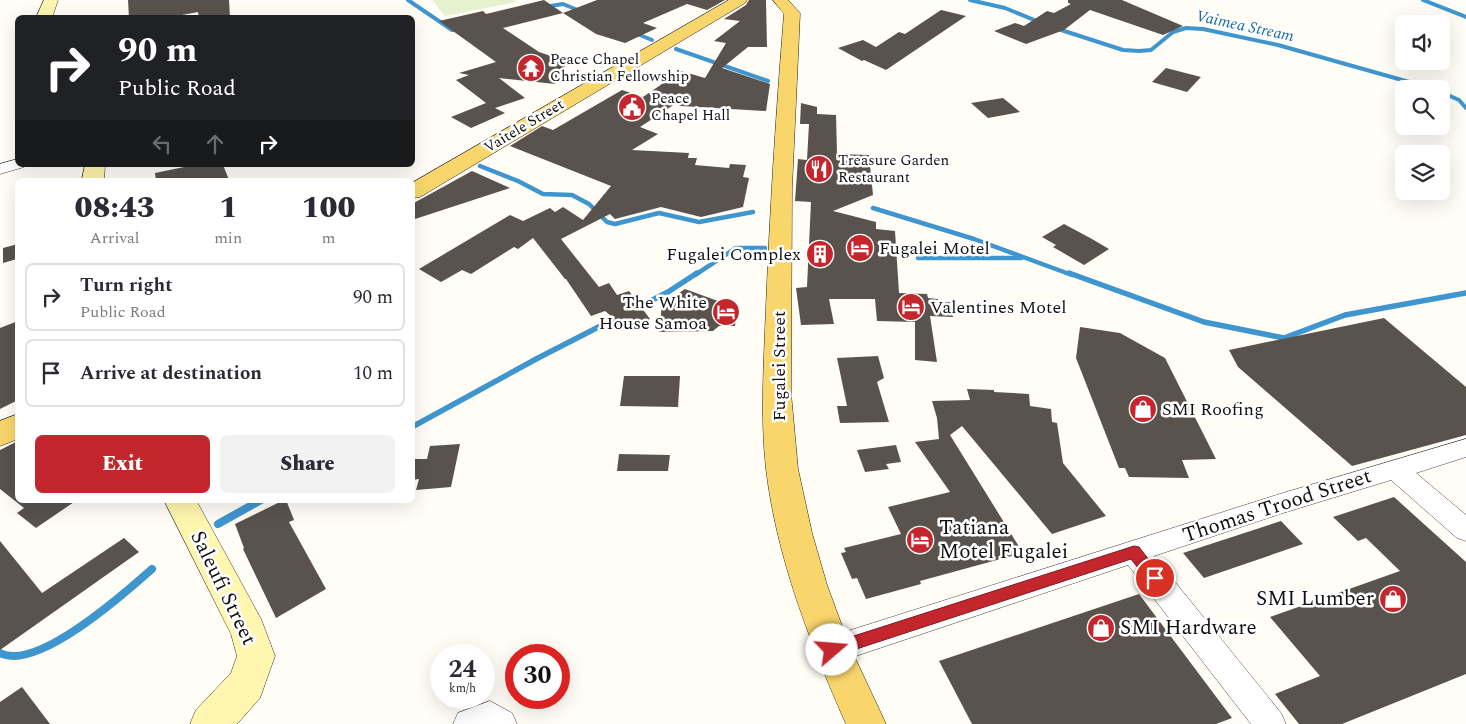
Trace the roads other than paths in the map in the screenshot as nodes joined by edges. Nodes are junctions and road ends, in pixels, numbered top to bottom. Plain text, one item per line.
1 (51, 0) edge
2 (740, 0) edge
3 (750, 0) edge
4 (768, 0) edge
5 (789, 4) edge
6 (717, 13) junction
7 (45, 15) edge
8 (15, 165) edge
9 (0, 169) edge
10 (415, 190) edge
11 (15, 426) edge
12 (0, 435) edge
13 (1466, 448) edge
14 (1396, 469) junction
15 (182, 503) edge
16 (1466, 530) edge
17 (1134, 552) junction
18 (832, 650) junction
19 (210, 724) edge
20 (468, 724) edge
21 (502, 724) edge
22 (866, 724) edge
23 (1270, 724) edge

1 - 7 main road
2 - 6 main road, Vaitele Street
3 - 6 main road
4 - 5 main road
5 - 18 main road, Fugalei Street
6 - 10 main road, Vaitele Street
8 - 9 street
11 - 12 main road
13 - 14 street, Thomas Trood Street
14 - 16 street
14 - 17 street, Thomas Trood Street
15 - 19 main road, Saleufi Street
17 - 18 street, Thomas Trood Street
17 - 23 street
18 - 22 main road, Fugalei Street
20 - 21 street

